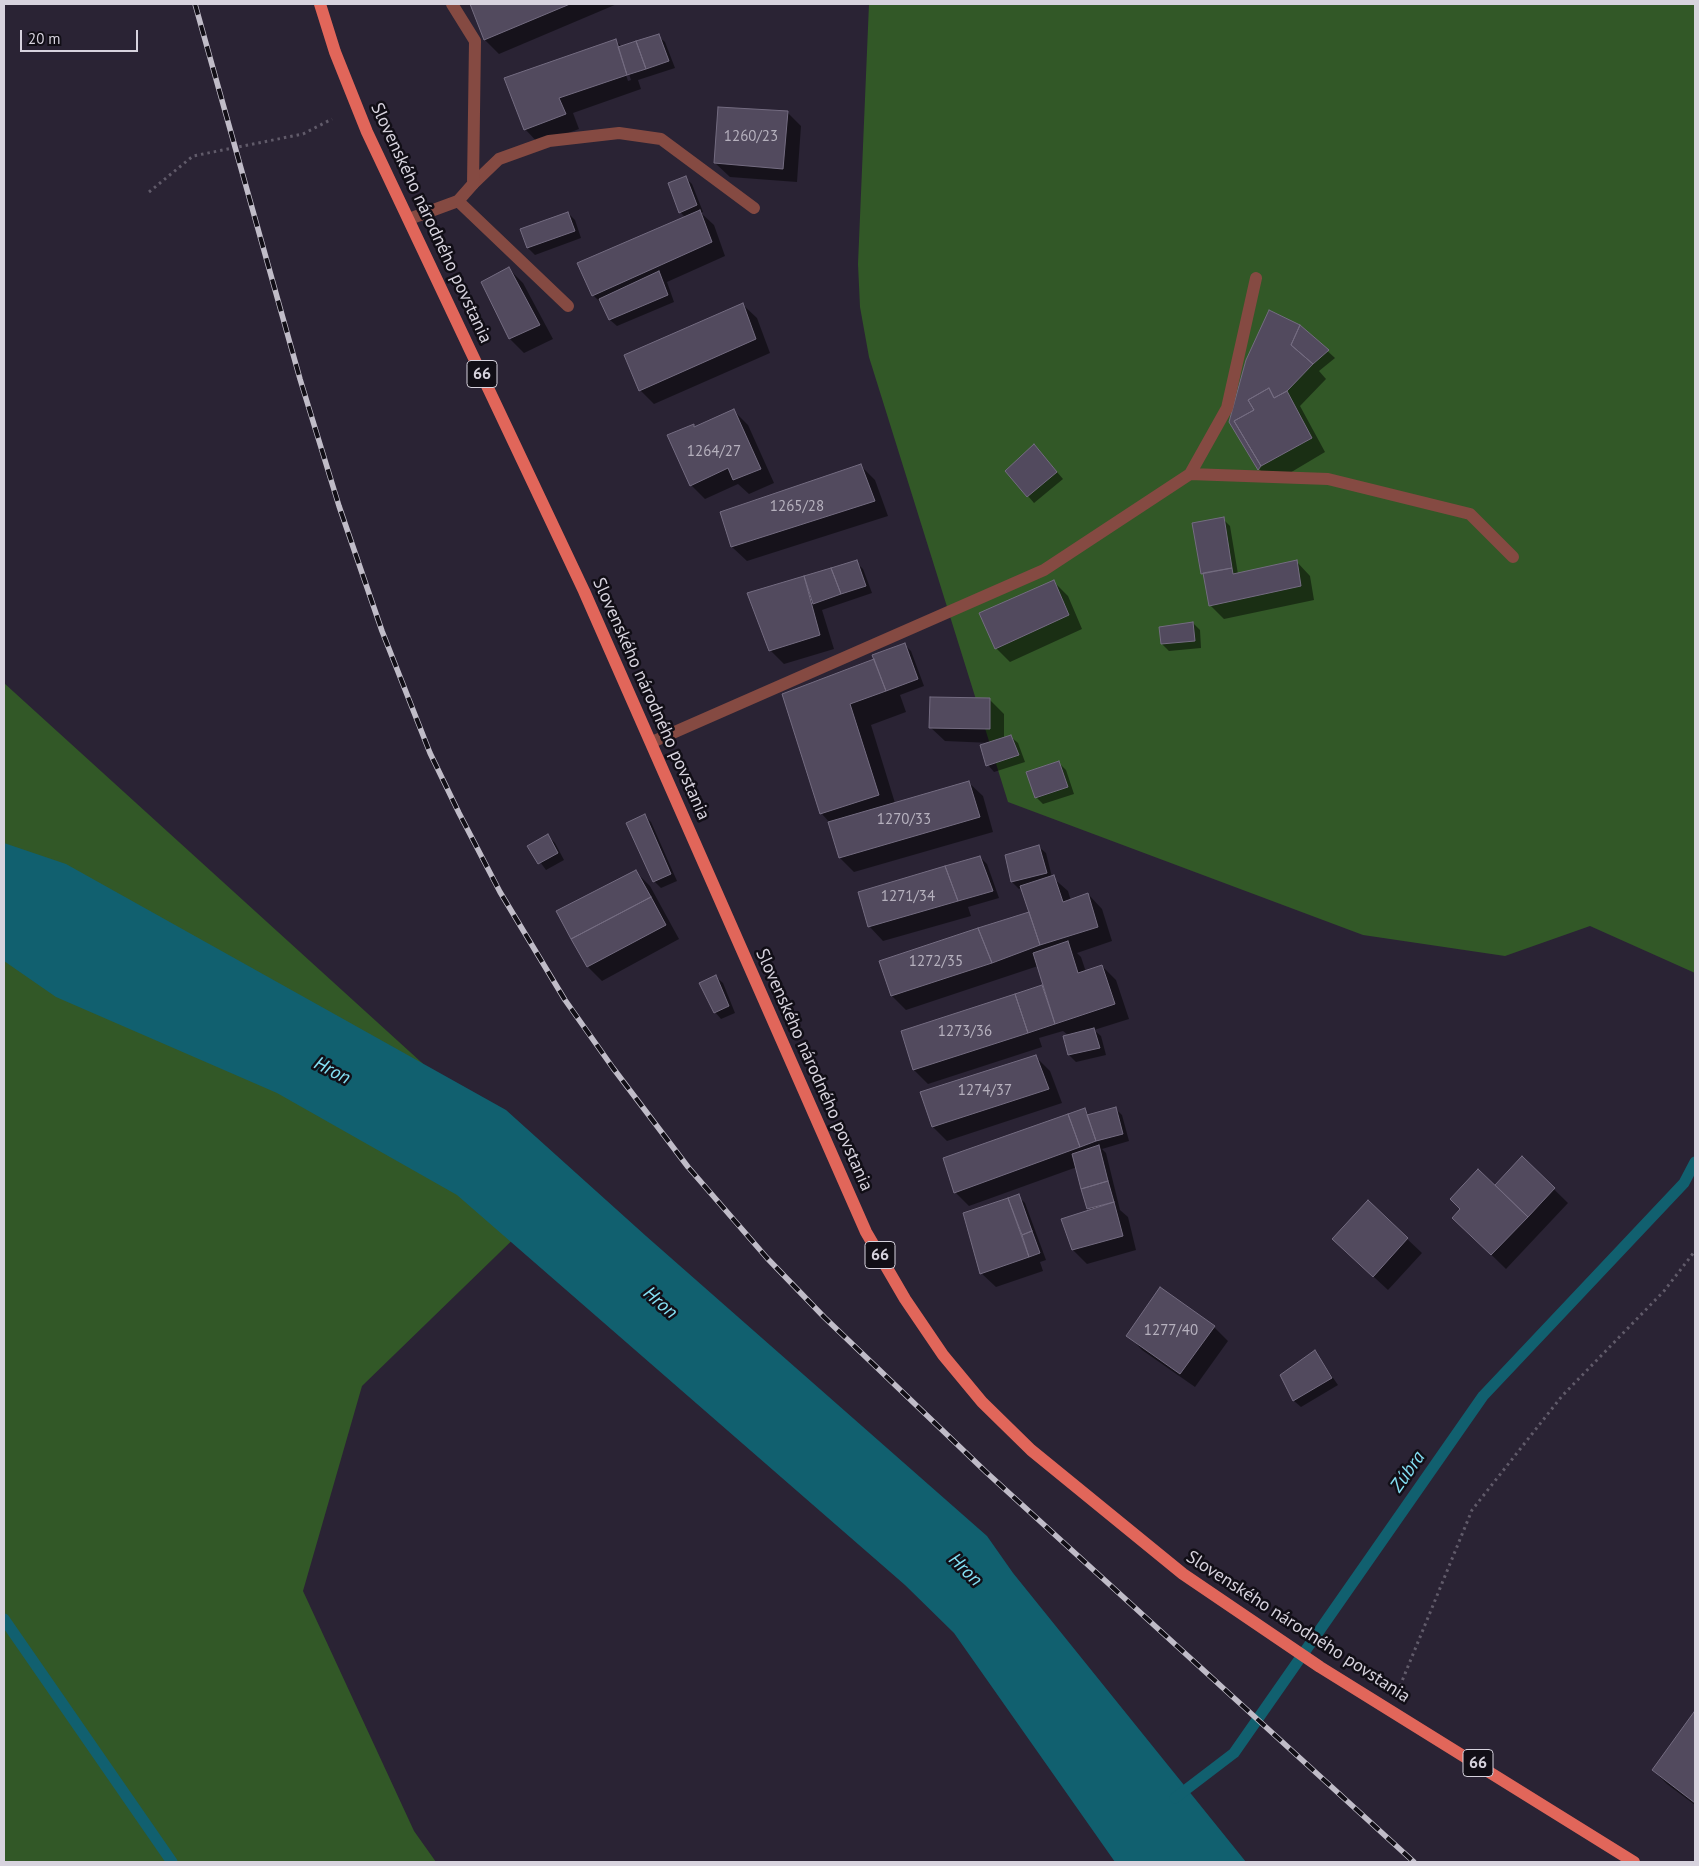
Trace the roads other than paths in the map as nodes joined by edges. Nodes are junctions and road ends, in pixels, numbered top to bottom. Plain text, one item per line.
1 (320, 4) edge
2 (452, 4) edge
3 (473, 184) junction
4 (458, 201) junction
5 (754, 208) dead end
6 (409, 219) junction
7 (1256, 278) dead end
8 (568, 306) dead end
9 (1190, 474) junction
10 (1512, 557) dead end
11 (652, 742) junction
12 (1634, 1862) edge

1 - 6 main road, Slovenského národného povstania / 66
2 - 3 street
3 - 4 street
3 - 5 street
4 - 6 street
4 - 8 street
6 - 11 main road, Slovenského národného povstania / 66
7 - 9 street
9 - 10 street
9 - 11 street
11 - 12 main road, Slovenského národného povstania / 66

